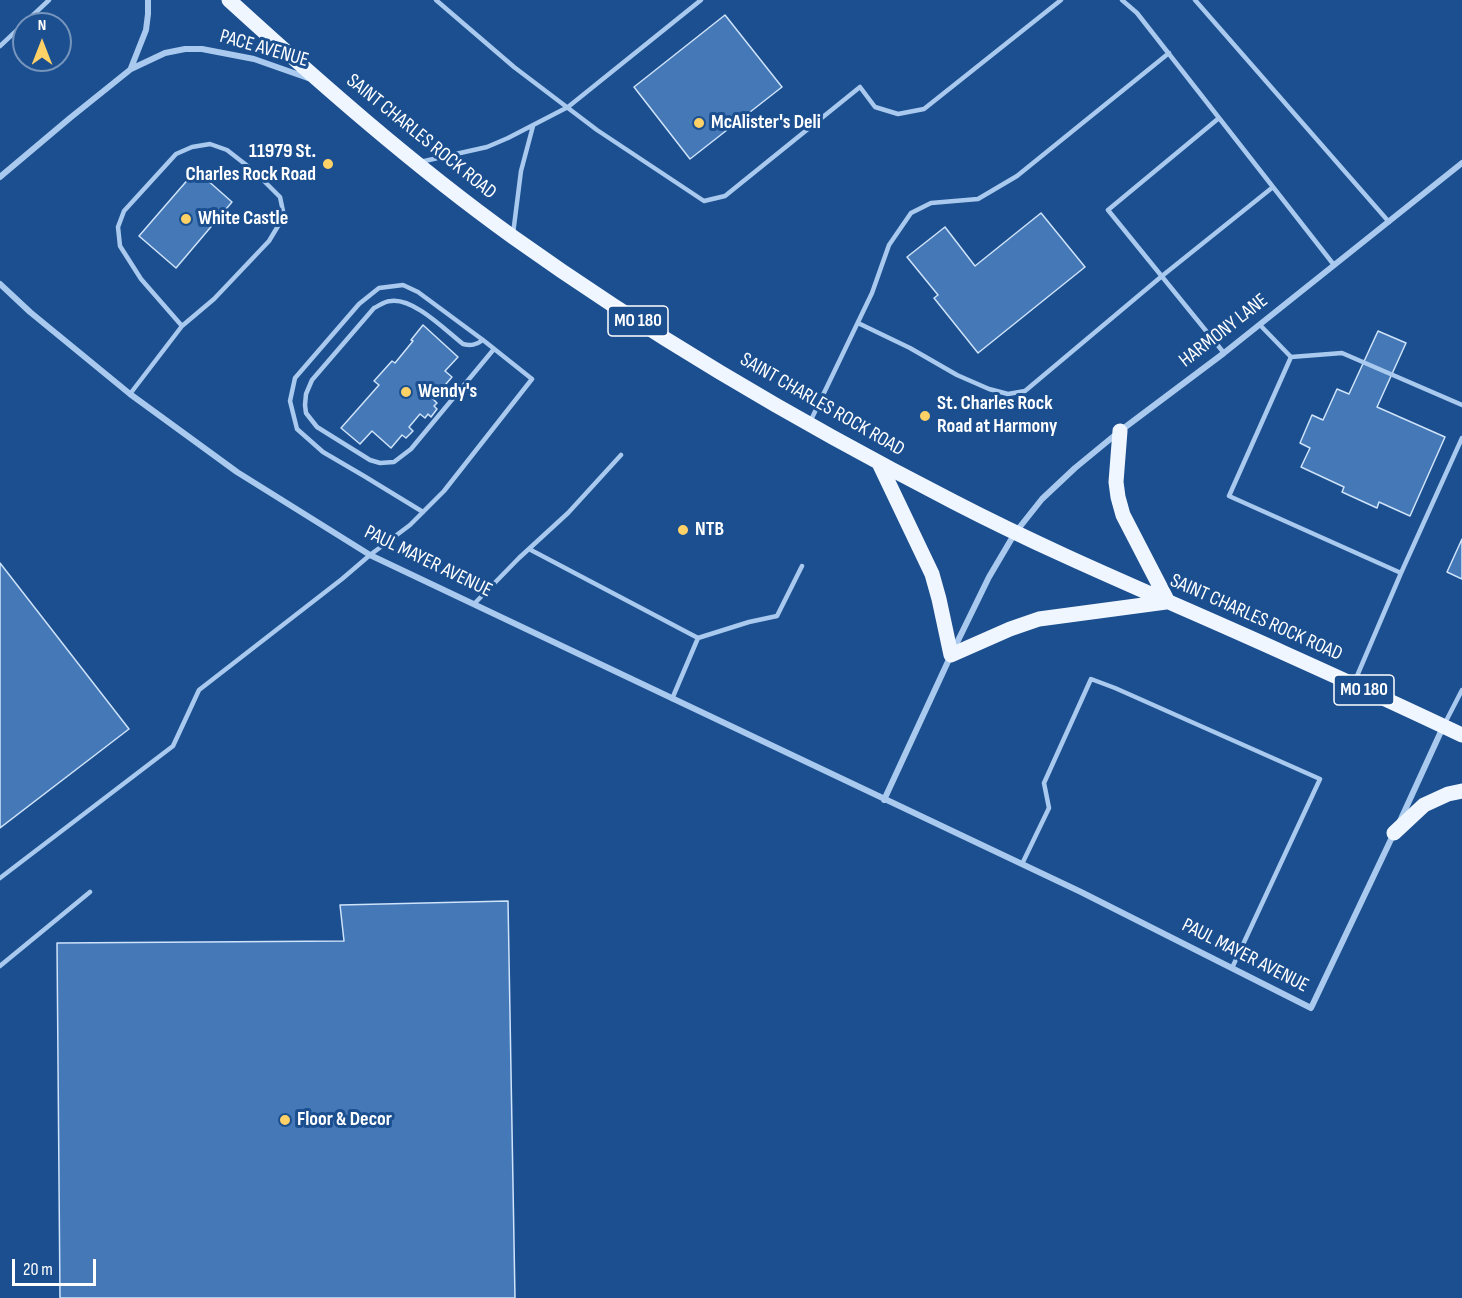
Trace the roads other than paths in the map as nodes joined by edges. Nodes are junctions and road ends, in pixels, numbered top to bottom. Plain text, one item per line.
1 (49, 0) edge
2 (148, 0) edge
3 (229, 0) edge
4 (436, 0) edge
5 (701, 0) edge
6 (1061, 0) edge
7 (1122, 0) edge
8 (1195, 0) edge
9 (0, 46) edge
10 (1169, 53) junction
11 (131, 69) junction
12 (320, 82) junction
13 (568, 107) junction
14 (1219, 118) junction
15 (533, 126) junction
16 (416, 162) junction
17 (1462, 164) edge
18 (0, 177) edge
19 (1273, 187) junction
20 (1389, 222) junction
21 (513, 237) junction
22 (1334, 265) junction
23 (1162, 276) junction
24 (0, 284) edge
25 (858, 323) junction
26 (1260, 325) junction
27 (182, 326) junction
28 (483, 340) junction
29 (494, 349) junction
30 (1224, 353) junction
31 (1291, 357) junction
32 (130, 394) junction
33 (1462, 405) edge
34 (808, 424) junction
35 (1120, 431) junction
36 (1462, 438) edge
37 (621, 455) dead end
38 (879, 463) junction
39 (423, 512) junction
40 (1015, 533) junction
41 (529, 549) junction
42 (370, 555) junction
43 (802, 566) dead end
44 (1401, 573) junction
45 (1168, 602) junction
46 (474, 604) junction
47 (698, 638) junction
48 (951, 655) junction
49 (1353, 685) junction
50 (1462, 690) edge
51 (672, 699) junction
52 (1443, 726) junction
53 (1462, 735) edge
54 (1462, 791) edge
55 (884, 800) junction
56 (1394, 833) junction
57 (1022, 864) junction
58 (0, 878) edge
59 (90, 892) dead end
60 (0, 966) edge
61 (1232, 968) junction

1 - 9 lane
2 - 11 street
3 - 12 main road, SAINT CHARLES ROCK ROAD / MO 180
4 - 13 lane
5 - 13 lane
6 - 13 lane
7 - 10 lane
8 - 20 lane
10 - 14 lane
10 - 25 lane
11 - 12 street, PACE AVENUE
11 - 18 street, PACE AVENUE
12 - 16 main road, SAINT CHARLES ROCK ROAD / MO 180
13 - 15 lane
14 - 19 lane
14 - 23 lane
15 - 16 lane
15 - 21 lane
16 - 21 main road, SAINT CHARLES ROCK ROAD / MO 180
17 - 20 street, HARMONY LANE
19 - 22 lane
19 - 23 lane
20 - 22 street, HARMONY LANE
21 - 34 main road, SAINT CHARLES ROCK ROAD / MO 180
22 - 26 street, HARMONY LANE
23 - 25 lane
23 - 30 lane
24 - 32 street, PAUL MAYER AVENUE
25 - 34 lane
26 - 30 street, HARMONY LANE
26 - 31 lane
27 - 27 lane
27 - 32 lane
28 - 29 lane
28 - 29 lane
28 - 39 lane
29 - 39 lane
30 - 35 street, HARMONY LANE
31 - 33 lane
31 - 44 lane
32 - 42 street, PAUL MAYER AVENUE
34 - 38 main road, SAINT CHARLES ROCK ROAD / MO 180
35 - 40 street, HARMONY LANE
35 - 45 main road
36 - 44 lane
37 - 41 lane
38 - 40 main road, SAINT CHARLES ROCK ROAD / MO 180
38 - 48 main road
39 - 42 lane
40 - 45 main road, SAINT CHARLES ROCK ROAD / MO 180
40 - 48 street
41 - 46 lane
41 - 47 lane
42 - 46 street, PAUL MAYER AVENUE
42 - 58 lane
43 - 47 lane
44 - 49 lane
45 - 48 main road
45 - 49 main road, SAINT CHARLES ROCK ROAD / MO 180
46 - 51 street, PAUL MAYER AVENUE
47 - 51 lane
48 - 55 street
49 - 52 main road, SAINT CHARLES ROCK ROAD / MO 180
50 - 52 lane
51 - 55 street, PAUL MAYER AVENUE
52 - 53 main road, SAINT CHARLES ROCK ROAD / MO 180
52 - 56 street, PAUL MAYER AVENUE
54 - 56 main road
55 - 57 street, PAUL MAYER AVENUE
56 - 61 street, PAUL MAYER AVENUE
57 - 61 street, PAUL MAYER AVENUE
57 - 61 lane
59 - 60 lane

